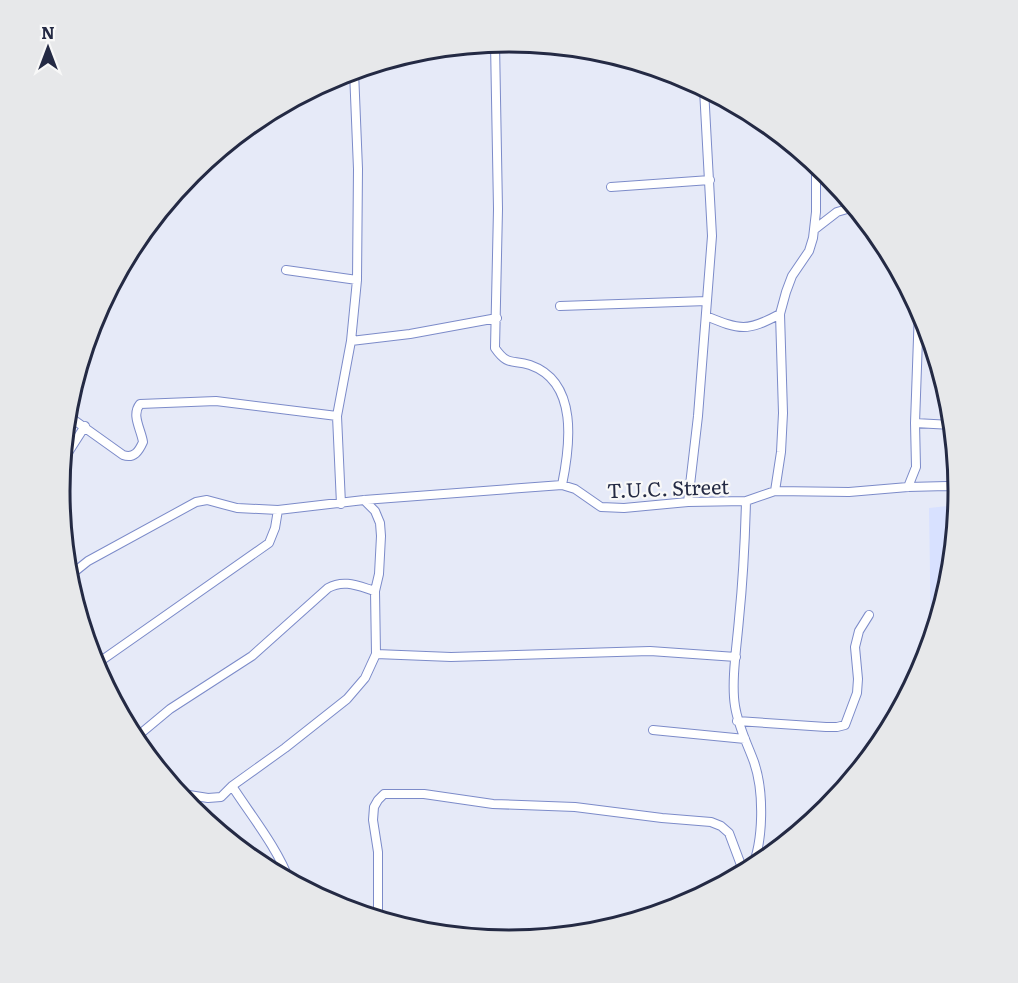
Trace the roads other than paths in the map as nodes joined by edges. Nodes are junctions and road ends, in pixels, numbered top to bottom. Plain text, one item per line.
1 (495, 52) edge
2 (354, 81) edge
3 (705, 99) edge
4 (816, 178) edge
5 (710, 180) junction
6 (611, 187) dead end
7 (845, 210) edge
8 (815, 229) junction
9 (286, 270) dead end
10 (357, 280) junction
11 (707, 301) junction
12 (560, 306) dead end
13 (780, 314) junction
14 (706, 316) junction
15 (497, 318) junction
16 (918, 332) edge
17 (351, 341) junction
18 (337, 416) junction
19 (76, 420) edge
20 (915, 423) junction
21 (943, 424) edge
22 (85, 426) junction
23 (73, 445) edge
24 (562, 485) junction
25 (948, 486) edge
26 (908, 487) junction
27 (775, 491) junction
28 (364, 500) junction
29 (746, 501) junction
30 (688, 502) junction
31 (341, 504) junction
32 (278, 510) junction
33 (77, 570) edge
34 (375, 591) junction
35 (869, 615) dead end
36 (376, 654) junction
37 (736, 657) junction
38 (103, 659) edge
39 (737, 721) junction
40 (653, 730) dead end
41 (142, 732) edge
42 (745, 739) junction
43 (232, 786) junction
44 (193, 796) edge
45 (755, 855) edge
46 (741, 864) edge
47 (283, 868) edge
48 (378, 910) edge

1 - 15 street
2 - 10 street
3 - 5 street
4 - 8 street
5 - 6 street
5 - 11 street
7 - 8 street
8 - 13 street
9 - 10 street
10 - 17 street
11 - 12 street
11 - 14 street
13 - 14 street
13 - 27 street
14 - 30 street
15 - 17 street
15 - 24 street
16 - 20 street
17 - 18 street
18 - 22 street
18 - 31 street
19 - 22 street
20 - 21 street
20 - 26 street
22 - 23 street
24 - 28 street
24 - 30 street, T.U.C. Street
25 - 26 street
26 - 27 street
27 - 29 street
28 - 31 street
28 - 34 street
29 - 30 street, T.U.C. Street
29 - 37 street, T.U.C. Street
31 - 32 street
32 - 33 street
32 - 38 street
34 - 36 street
34 - 41 street
35 - 39 street
36 - 37 street
36 - 43 street
37 - 39 street, T.U.C. Street
39 - 42 street, T.U.C. Street
40 - 42 street
42 - 45 street, T.U.C. Street
43 - 44 street
43 - 47 street
46 - 48 street

